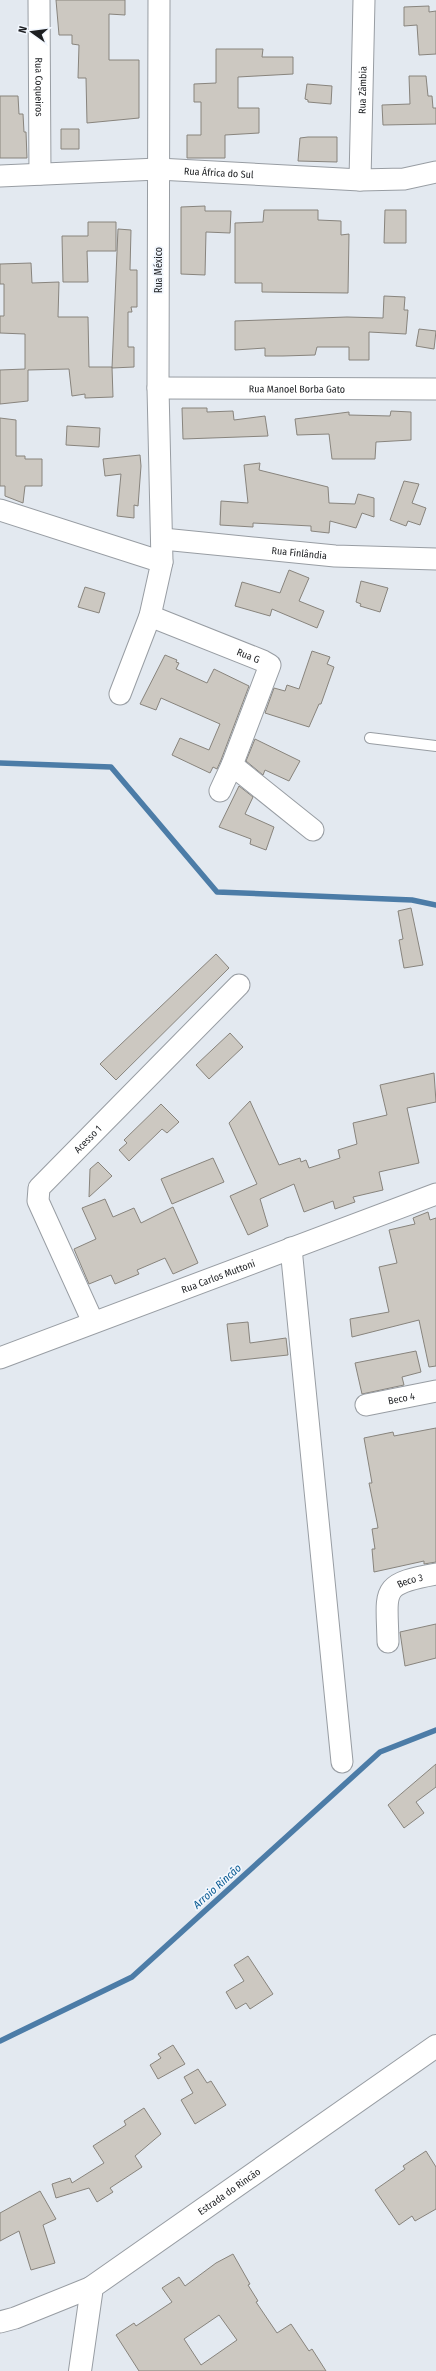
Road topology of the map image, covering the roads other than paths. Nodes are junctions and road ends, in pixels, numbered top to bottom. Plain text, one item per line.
1 (39, 0) edge
2 (159, 0) edge
3 (364, 0) edge
4 (158, 169) junction
5 (436, 172) edge
6 (40, 174) junction
7 (0, 176) edge
8 (360, 180) junction
9 (158, 388) junction
10 (436, 389) edge
11 (0, 510) edge
12 (163, 539) junction
13 (436, 559) edge
14 (162, 562) junction
15 (150, 616) junction
16 (120, 694) dead end
17 (370, 738) dead end
18 (436, 746) edge
19 (232, 765) junction
20 (220, 791) dead end
21 (313, 830) dead end
22 (239, 985) dead end
23 (436, 1194) edge
24 (291, 1248) junction
25 (93, 1322) junction
26 (0, 1358) edge
27 (436, 1391) edge
28 (366, 1405) dead end
29 (436, 1574) edge
30 (388, 1642) dead end
31 (342, 1762) dead end
32 (436, 2046) edge
33 (92, 2287) junction
34 (0, 2322) edge
35 (80, 2371) edge

1 - 6 street, Rua Coqueiros
2 - 4 street, Rua México
3 - 8 street, Rua Zâmbia
4 - 6 street, Rua África do Sul
4 - 8 street, Rua África do Sul
4 - 9 street, Rua México
5 - 8 street, Rua África do Sul
6 - 7 street, Rua África do Sul
9 - 10 street, Rua Manoel Borba Gato
9 - 12 street, Rua México
11 - 14 street
12 - 13 street, Rua Finlândia
12 - 14 street, Rua México
14 - 15 street
15 - 16 street
15 - 19 street, Rua G
17 - 18 lane
19 - 20 street
19 - 21 street
22 - 25 street, Acesso 1
23 - 24 street, Rua Carlos Muttoni
24 - 25 street, Rua Carlos Muttoni
24 - 31 street
25 - 26 street, Rua Carlos Muttoni
27 - 28 street, Beco 4
29 - 30 street, Beco 3
32 - 33 street, Estrada do Rincão
33 - 34 street
33 - 35 street

